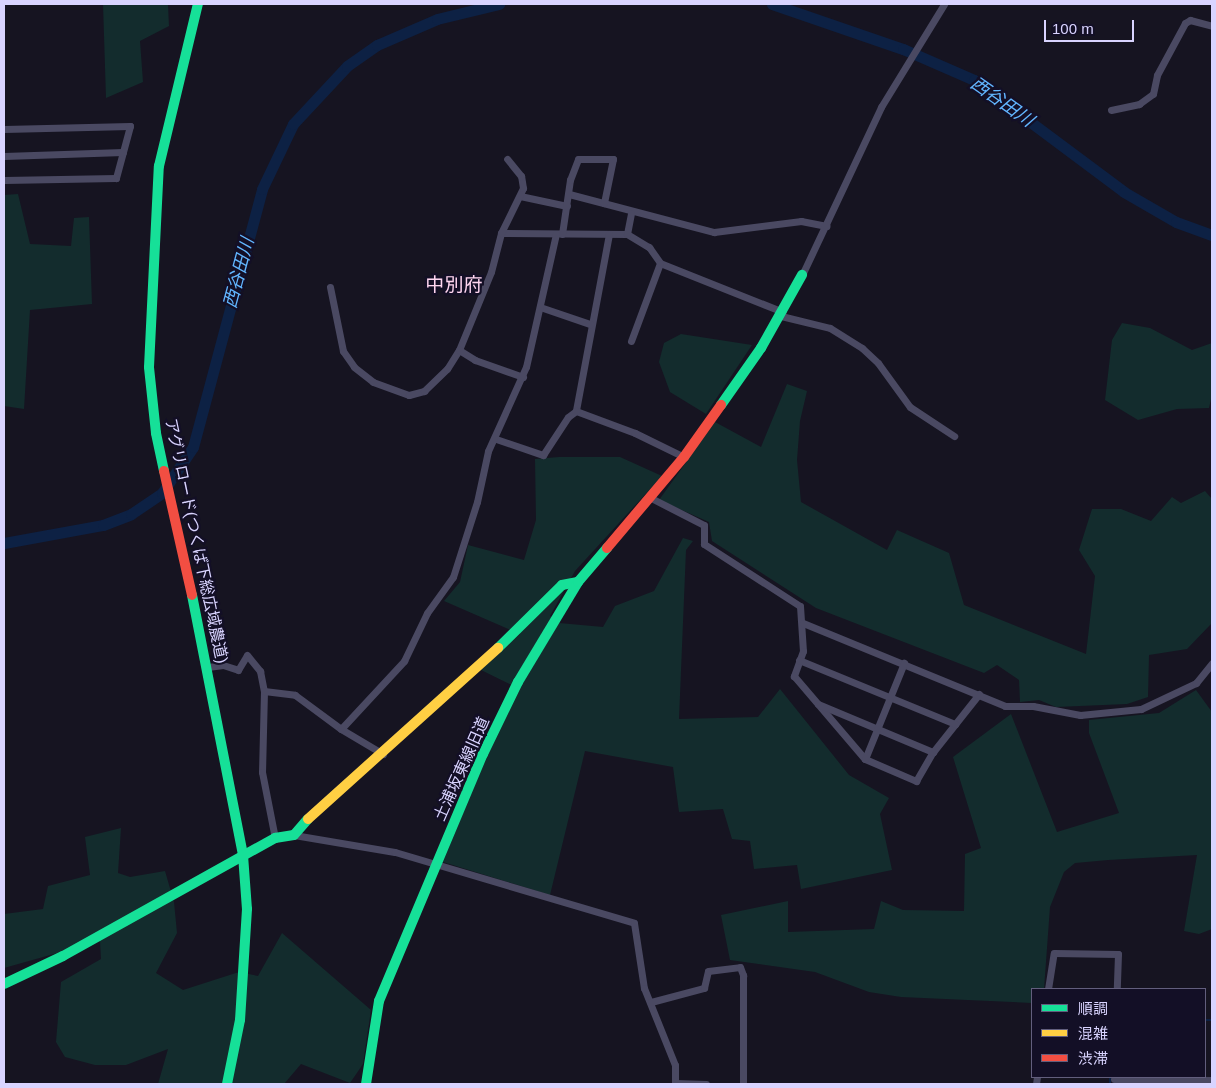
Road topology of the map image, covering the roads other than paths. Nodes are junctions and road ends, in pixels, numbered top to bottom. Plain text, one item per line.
1 (198, 4) edge
2 (944, 4) edge
3 (1212, 26) edge
4 (1111, 110) dead end
5 (4, 129) edge
6 (123, 152) junction
7 (4, 156) edge
8 (507, 159) dead end
9 (4, 180) edge
10 (569, 194) junction
11 (520, 196) junction
12 (604, 203) junction
13 (567, 206) junction
14 (631, 212) junction
15 (827, 226) junction
16 (501, 233) junction
17 (559, 234) junction
18 (609, 234) junction
19 (626, 234) junction
20 (660, 263) junction
21 (802, 275) joint
22 (330, 286) dead end
23 (540, 307) junction
24 (782, 314) junction
25 (590, 324) junction
26 (630, 341) dead end
27 (459, 350) junction
28 (523, 377) junction
29 (576, 412) junction
30 (954, 436) dead end
31 (496, 438) junction
32 (684, 457) junction
33 (651, 498) junction
34 (578, 582) junction
35 (803, 623) junction
36 (800, 660) junction
37 (1212, 663) edge
38 (904, 664) junction
39 (208, 667) junction
40 (264, 691) junction
41 (980, 694) junction
42 (891, 697) junction
43 (816, 703) junction
44 (955, 724) junction
45 (878, 728) junction
46 (341, 729) junction
47 (933, 752) junction
48 (383, 754) junction
49 (865, 759) junction
50 (294, 835) junction
51 (275, 838) junction
52 (243, 856) junction
53 (436, 864) junction
54 (4, 984) edge
55 (1048, 988) edge
56 (1117, 988) edge
57 (651, 1002) junction
58 (1114, 1080) edge
59 (1212, 1080) edge
60 (227, 1084) edge
61 (366, 1084) edge
62 (675, 1084) edge
63 (706, 1084) edge
64 (743, 1084) edge

1 - 39 street, アグリロード(つくば下総広域農道)
2 - 15 street
3 - 4 street
5 - 6 street
6 - 7 street
6 - 9 street
8 - 11 street
10 - 12 street
10 - 12 street
10 - 13 street
11 - 13 street
11 - 16 street
12 - 14 street
13 - 17 street
14 - 15 street
14 - 19 street
15 - 21 street
16 - 17 street
16 - 27 street
17 - 18 street
17 - 23 street
18 - 19 street
18 - 25 street
19 - 20 street
20 - 24 street
20 - 26 street
21 - 24 street, 土浦坂東線旧道
22 - 27 street
23 - 25 street
23 - 28 street
24 - 30 street
24 - 32 street, 土浦坂東線旧道
25 - 29 street
27 - 28 street
28 - 31 street
29 - 31 street
29 - 32 street
31 - 46 street
32 - 33 street, 土浦坂東線旧道
33 - 34 street, 土浦坂東線旧道
33 - 35 street
34 - 48 street
34 - 53 street, 土浦坂東線旧道
35 - 36 street
35 - 38 street
36 - 42 street
36 - 43 street
37 - 41 street
38 - 41 street
38 - 42 street
39 - 40 street
39 - 52 street, アグリロード(つくば下総広域農道)
40 - 46 street
40 - 51 street
41 - 44 street
42 - 44 street
42 - 45 street
43 - 45 street
43 - 49 street
44 - 47 street
45 - 47 street
45 - 49 street
46 - 48 street
47 - 49 street
48 - 50 street
50 - 51 street
50 - 53 street
51 - 52 street
52 - 54 street
52 - 60 street, アグリロード(つくば下総広域農道)
53 - 57 street
53 - 61 street, 土浦坂東線旧道
55 - 56 street
57 - 62 street
57 - 64 street
58 - 59 street
62 - 63 street

